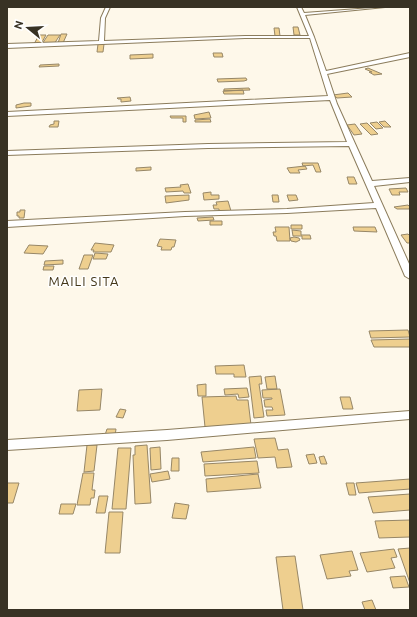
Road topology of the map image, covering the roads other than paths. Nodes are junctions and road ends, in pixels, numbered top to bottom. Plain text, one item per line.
1 (108, 7) edge
2 (299, 7) edge
3 (383, 7) edge
4 (302, 14) junction
5 (312, 37) junction
6 (101, 43) junction
7 (7, 46) edge
8 (410, 55) edge
9 (324, 73) junction
10 (332, 98) junction
11 (7, 114) edge
12 (352, 144) junction
13 (7, 153) edge
14 (410, 180) edge
15 (369, 184) junction
16 (378, 205) junction
17 (7, 224) edge
18 (410, 276) edge
19 (410, 414) edge
20 (7, 445) edge

1 - 6 street
2 - 4 street
3 - 4 street
4 - 5 street
5 - 6 street
5 - 9 street
6 - 7 street
8 - 9 street
9 - 10 street
10 - 11 street
10 - 12 street
12 - 13 street
12 - 15 street
14 - 15 street
15 - 16 street
16 - 17 street
16 - 18 street
19 - 20 street

